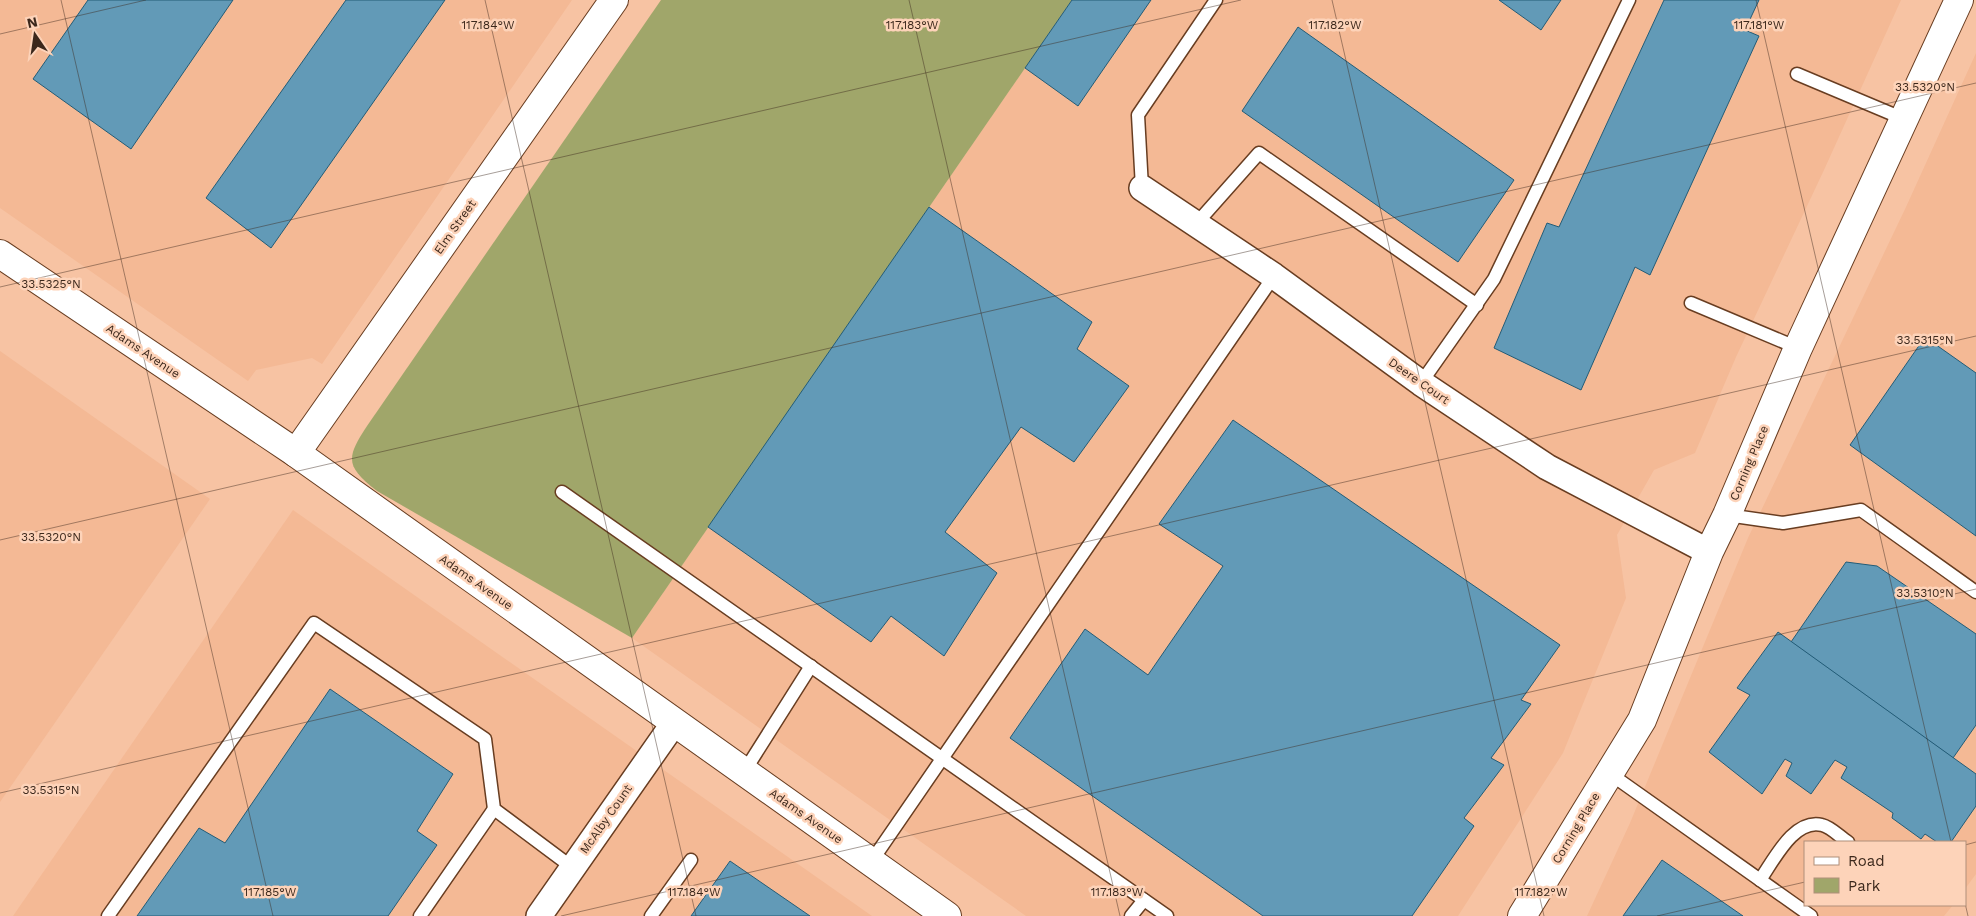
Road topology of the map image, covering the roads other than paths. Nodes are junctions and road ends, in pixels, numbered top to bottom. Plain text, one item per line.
1 (614, 0) edge
2 (1216, 0) edge
3 (1629, 0) edge
4 (1959, 0) edge
5 (1797, 74) dead end
6 (1904, 119) junction
7 (1142, 188) joint
8 (1196, 224) junction
9 (0, 254) edge
10 (1274, 276) junction
11 (1691, 303) dead end
12 (1477, 305) junction
13 (1798, 348) junction
14 (1421, 383) junction
15 (296, 453) junction
16 (562, 492) dead end
17 (1727, 515) junction
18 (1709, 552) junction
19 (1976, 592) edge
20 (811, 666) junction
21 (674, 723) junction
22 (944, 758) junction
23 (744, 772) junction
24 (1609, 773) junction
25 (494, 808) junction
26 (1847, 841) edge
27 (691, 860) dead end
28 (871, 862) junction
29 (573, 868) junction
30 (1760, 880) junction
31 (1144, 900) junction
32 (108, 916) edge
33 (420, 916) edge
34 (539, 916) edge
35 (651, 916) edge
36 (947, 916) edge
37 (1131, 916) edge
38 (1167, 916) edge
39 (1522, 916) edge
40 (1811, 916) edge

1 - 15 street, Elm Street
2 - 7 lane
3 - 12 lane
4 - 6 street, Corning Place
5 - 6 lane
6 - 13 street, Corning Place
7 - 8 street, Deere Court
8 - 10 street, Deere Court
8 - 12 lane
9 - 15 street, Adams Avenue
10 - 14 street, Deere Court
10 - 22 lane
11 - 13 lane
12 - 14 lane
13 - 17 street, Corning Place
14 - 18 street, Deere Court
15 - 21 street, Adams Avenue
16 - 20 lane
17 - 18 street, Corning Place
17 - 19 lane
18 - 24 street, Corning Place
20 - 22 lane
20 - 23 lane
21 - 23 street, Adams Avenue
21 - 29 street, McAlby Count
22 - 28 lane
22 - 31 lane
23 - 28 street, Adams Avenue
24 - 30 lane
24 - 39 street, Corning Place
25 - 29 lane
25 - 32 lane
25 - 33 lane
26 - 30 lane
27 - 35 lane
28 - 36 street, Adams Avenue
29 - 34 street, McAlby Count
30 - 40 lane
31 - 37 lane
31 - 38 lane

